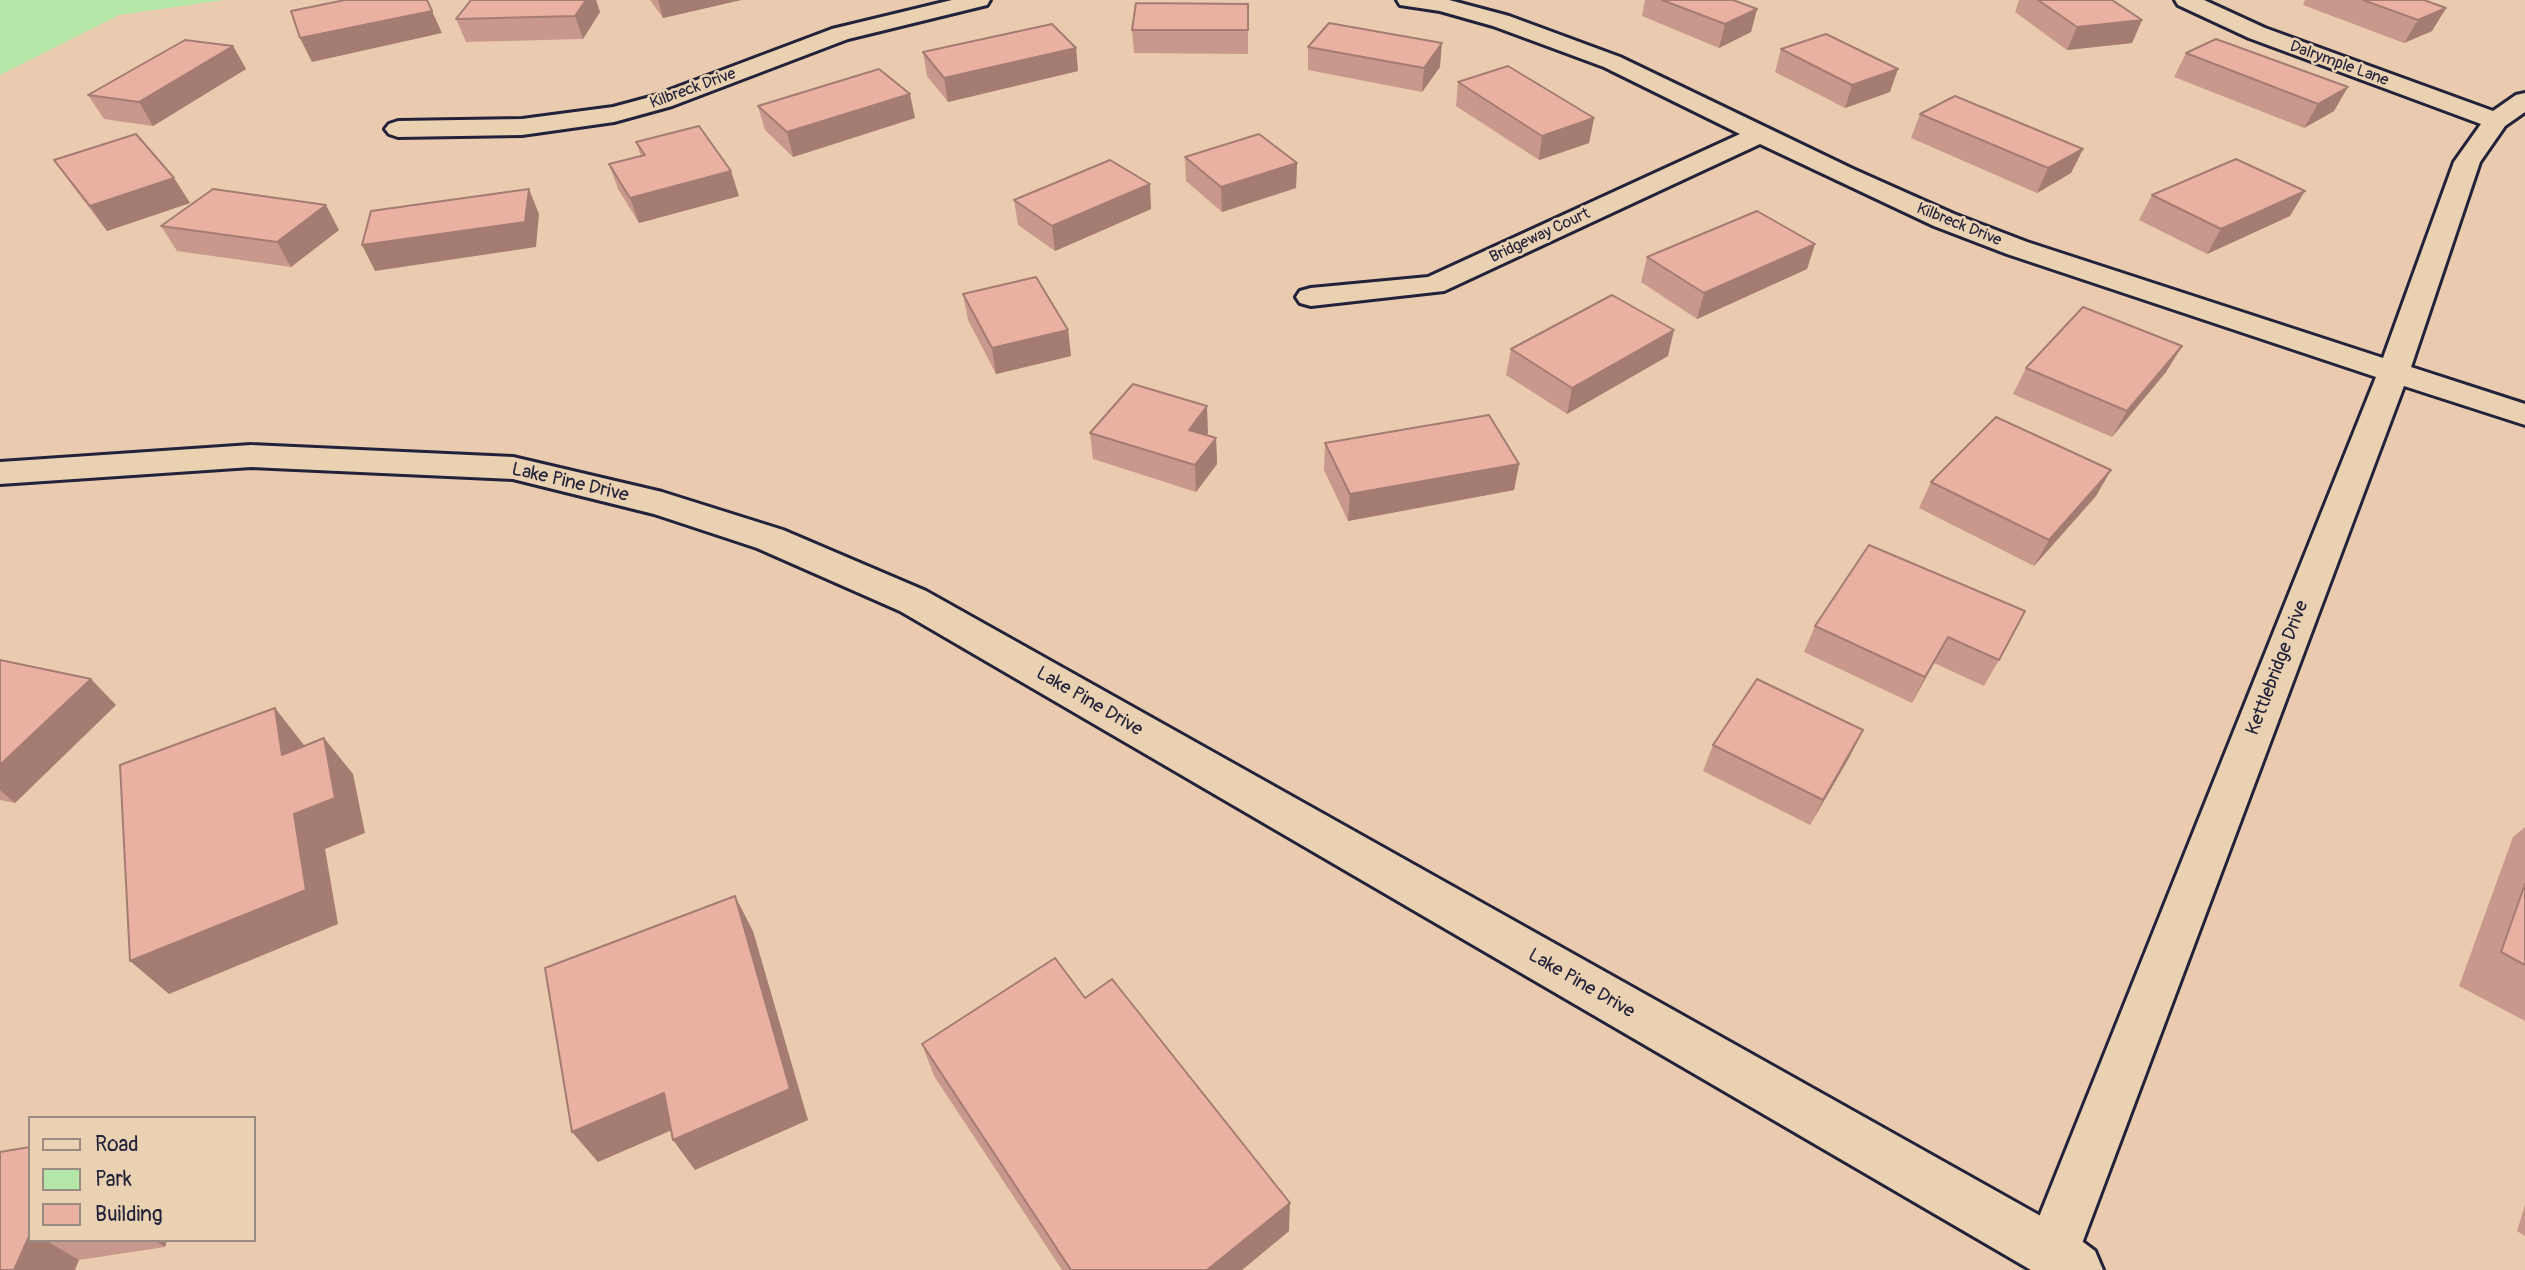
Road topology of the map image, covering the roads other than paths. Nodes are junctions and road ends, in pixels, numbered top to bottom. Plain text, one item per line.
1 (979, 0) edge
2 (1408, 0) edge
3 (2186, 0) edge
4 (1445, 3) edge
5 (2510, 111) edge
6 (398, 129) dead end
7 (1759, 135) junction
8 (1311, 297) dead end
9 (2393, 373) junction
10 (2525, 415) edge
11 (0, 473) edge
12 (2064, 1261) edge

1 - 6 street, Kilbreck Drive
2 - 4 street, Kilbreck Drive
3 - 5 street, Dalrymple Lane
4 - 7 street, Kilbreck Drive
5 - 9 street, Kettlebridge Drive
7 - 8 street, Bridgeway Court
7 - 9 street, Kilbreck Drive
9 - 10 street, Kilbreck Drive
9 - 12 street, Kettlebridge Drive
11 - 12 street, Lake Pine Drive

